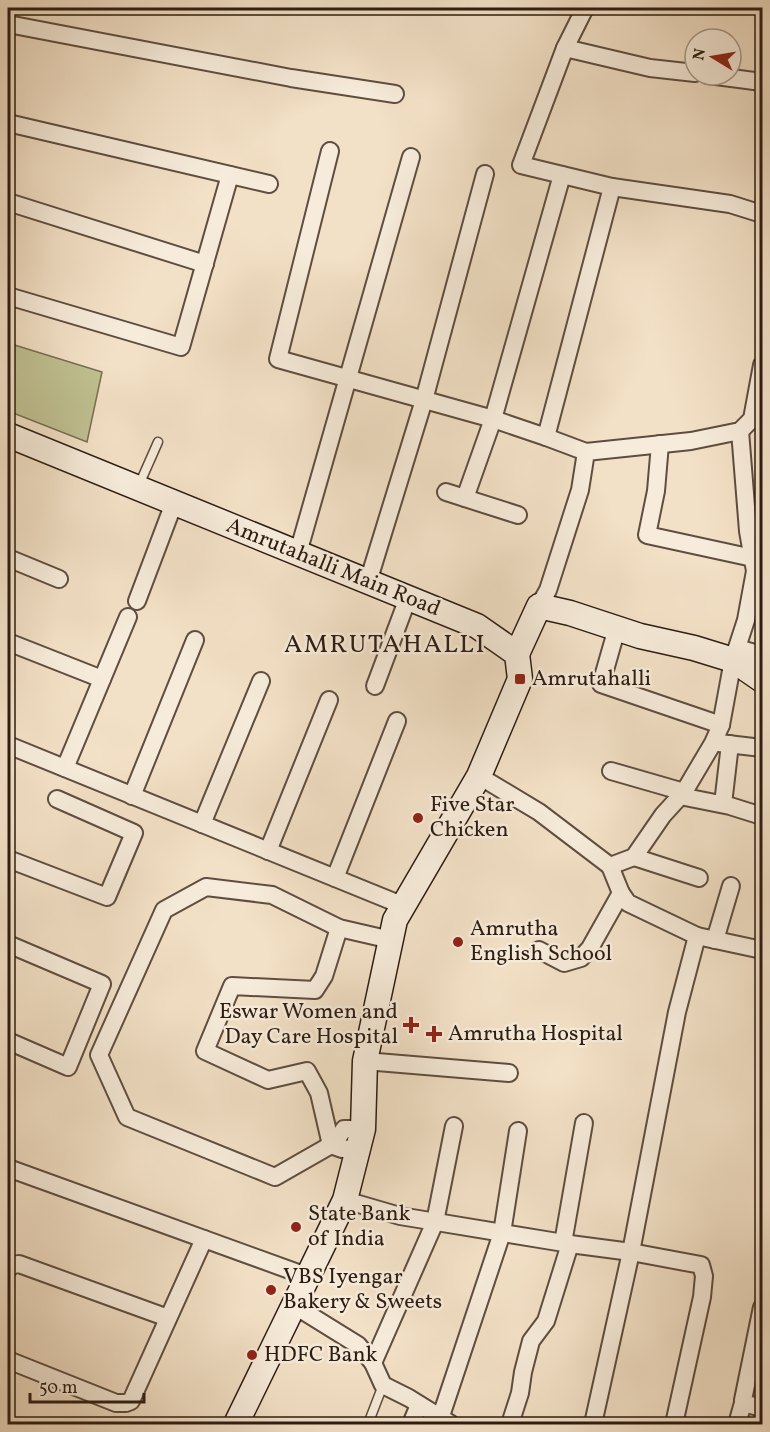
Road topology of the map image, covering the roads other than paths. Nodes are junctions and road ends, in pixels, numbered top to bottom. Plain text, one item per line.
1 (585, 8) edge
2 (8, 24) edge
3 (565, 48) junction
4 (683, 72) edge
5 (743, 80) edge
6 (762, 82) edge
7 (395, 94) dead end
8 (8, 123) edge
9 (330, 151) dead end
10 (411, 157) dead end
11 (485, 174) dead end
12 (230, 175) junction
13 (562, 175) junction
14 (269, 184) dead end
15 (612, 187) junction
16 (8, 202) edge
17 (762, 214) edge
18 (205, 264) junction
19 (8, 296) edge
20 (762, 365) edge
21 (348, 378) junction
22 (424, 400) junction
23 (493, 419) junction
24 (751, 425) edge
25 (8, 435) edge
26 (546, 437) junction
27 (158, 441) dead end
28 (660, 444) junction
29 (586, 452) junction
30 (138, 488) junction
31 (446, 492) dead end
32 (465, 498) junction
33 (174, 503) junction
34 (754, 511) edge
35 (518, 515) dead end
36 (298, 553) junction
37 (8, 558) edge
38 (758, 559) edge
39 (59, 579) dead end
40 (368, 582) junction
41 (408, 598) junction
42 (137, 601) dead end
43 (539, 606) junction
44 (128, 617) dead end
45 (617, 628) junction
46 (195, 640) dead end
47 (8, 642) edge
48 (517, 654) junction
49 (735, 654) junction
50 (762, 655) edge
51 (102, 679) junction
52 (762, 680) edge
53 (261, 681) dead end
54 (375, 686) dead end
55 (329, 700) dead end
56 (397, 722) dead end
57 (721, 724) junction
58 (712, 743) junction
59 (730, 744) junction
60 (8, 745) edge
61 (762, 748) edge
62 (65, 768) junction
63 (610, 771) dead end
64 (479, 776) junction
65 (682, 794) junction
66 (132, 796) junction
67 (57, 799) dead end
68 (723, 804) junction
69 (762, 816) edge
70 (202, 824) junction
71 (268, 851) junction
72 (634, 857) junction
73 (8, 859) edge
74 (610, 866) junction
75 (335, 878) junction
76 (699, 878) dead end
77 (731, 886) dead end
78 (621, 894) junction
79 (404, 906) junction
80 (339, 928) junction
81 (697, 936) junction
82 (391, 940) junction
83 (715, 940) junction
84 (8, 944) edge
85 (539, 950) dead end
86 (762, 950) edge
87 (8, 1041) edge
88 (365, 1061) junction
89 (509, 1073) dead end
90 (584, 1123) dead end
91 (454, 1126) dead end
92 (518, 1131) dead end
93 (361, 1139) junction
94 (332, 1145) junction
95 (8, 1168) edge
96 (345, 1200) junction
97 (435, 1222) junction
98 (502, 1233) junction
99 (204, 1239) junction
100 (567, 1244) junction
101 (631, 1252) junction
102 (8, 1269) edge
103 (309, 1276) junction
104 (294, 1306) junction
105 (762, 1306) edge
106 (168, 1318) junction
107 (8, 1360) edge
108 (373, 1363) junction
109 (383, 1385) junction
110 (743, 1402) junction
111 (419, 1405) junction
112 (762, 1407) edge
113 (446, 1422) edge
114 (368, 1424) edge
115 (236, 1425) edge
116 (411, 1425) edge
117 (510, 1425) edge
118 (593, 1425) edge
119 (674, 1425) edge
120 (736, 1425) edge

1 - 3 street
2 - 7 street
3 - 4 street
3 - 13 street
5 - 6 street
8 - 12 street
9 - 21 street
10 - 21 street
11 - 22 street
12 - 14 street
12 - 18 street
13 - 15 street
13 - 23 street
15 - 17 street
15 - 26 street
16 - 18 street
18 - 19 street
20 - 24 street
21 - 22 street
21 - 36 street
22 - 23 street
22 - 40 street
23 - 26 street
23 - 32 street
24 - 28 street
24 - 34 street
25 - 30 street, Amrutahalli Main Road
26 - 29 street
27 - 30 lane
28 - 29 street
28 - 38 street
29 - 43 street
30 - 33 street, Amrutahalli Main Road
31 - 32 street
32 - 35 street
33 - 36 street, Amrutahalli Main Road
33 - 42 street
34 - 38 street
36 - 40 street, Amrutahalli Main Road
37 - 39 street
38 - 49 street
40 - 41 street, Amrutahalli Main Road
41 - 48 street, Amrutahalli Main Road
41 - 54 street
43 - 45 street
43 - 48 street
44 - 51 street
45 - 49 street
45 - 57 street
46 - 66 street
47 - 51 street
48 - 64 street
49 - 50 street
49 - 52 street
49 - 57 street
51 - 62 street
53 - 70 street
55 - 71 street
56 - 75 street
57 - 58 street
58 - 59 street
58 - 65 street
59 - 61 street
59 - 68 street
60 - 62 street
62 - 66 street
63 - 65 street
64 - 74 street
64 - 79 street
65 - 68 street
65 - 72 street
66 - 70 street
67 - 73 street
68 - 69 street
70 - 71 street
71 - 75 street
72 - 74 street
72 - 76 street
74 - 78 street
75 - 79 street
77 - 83 street
78 - 81 street
78 - 85 street
79 - 82 street
80 - 82 street
80 - 94 street
80 - 94 street
81 - 83 street
81 - 101 street
82 - 88 street
83 - 86 street
84 - 87 street
88 - 89 street
88 - 93 street
90 - 100 street
91 - 97 street
92 - 98 street
93 - 94 street
93 - 96 street
95 - 99 street
96 - 97 street
96 - 103 street
97 - 98 street
97 - 108 street
98 - 100 street
98 - 113 street
99 - 103 street
99 - 106 street
100 - 101 street
100 - 117 street
101 - 118 street
101 - 119 street
102 - 106 street
103 - 104 street
104 - 108 street
104 - 115 street
105 - 110 street
106 - 107 street
108 - 109 street
109 - 111 street
109 - 114 lane
110 - 112 street
110 - 120 street
111 - 113 street
111 - 116 street

